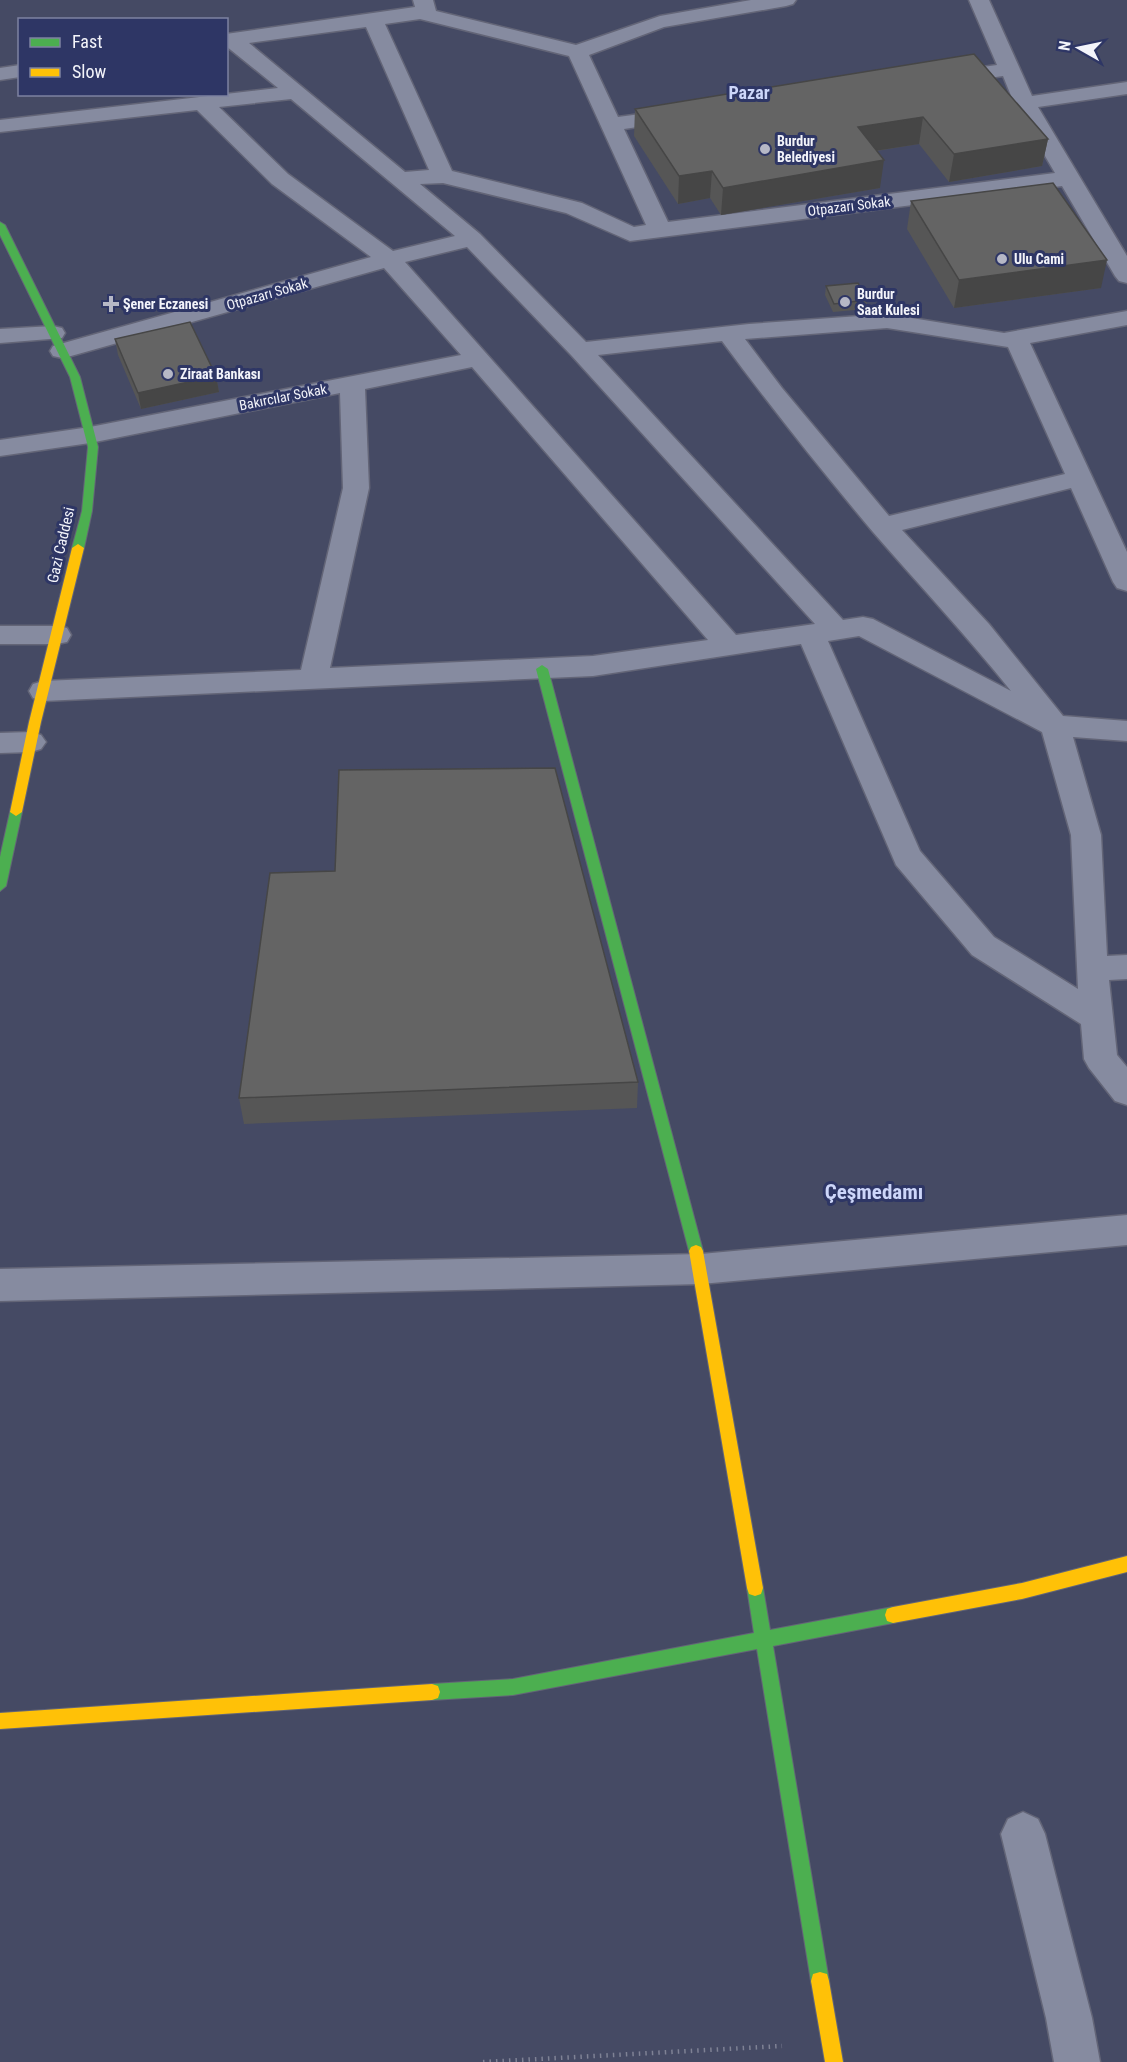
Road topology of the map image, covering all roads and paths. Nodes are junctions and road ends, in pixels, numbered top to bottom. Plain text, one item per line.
1 (786, 0) edge
2 (979, 0) edge
3 (424, 6) edge
4 (373, 20) junction
5 (229, 40) edge
6 (577, 52) junction
7 (1010, 69) junction
8 (18, 71) edge
9 (0, 74) edge
10 (928, 80) edge
11 (1127, 87) edge
12 (297, 92) junction
13 (202, 103) junction
14 (1025, 103) junction
15 (693, 112) edge
16 (611, 124) junction
17 (0, 126) edge
18 (442, 176) junction
19 (1069, 178) junction
20 (403, 179) junction
21 (0, 225) edge
22 (660, 230) junction
23 (472, 239) junction
24 (389, 259) junction
25 (1127, 276) edge
26 (1121, 325) edge
27 (728, 333) junction
28 (0, 336) edge
29 (1016, 338) junction
30 (57, 342) junction
31 (580, 350) junction
32 (477, 359) junction
33 (352, 384) junction
34 (90, 435) junction
35 (0, 448) edge
36 (1080, 478) junction
37 (883, 526) junction
38 (1127, 582) edge
39 (824, 632) junction
40 (0, 635) edge
41 (57, 635) junction
42 (729, 646) junction
43 (542, 669) junction
44 (313, 680) junction
45 (43, 691) junction
46 (1055, 726) junction
47 (1127, 731) edge
48 (31, 742) junction
49 (0, 743) edge
50 (0, 886) edge
51 (1127, 967) edge
52 (1092, 969) junction
53 (1096, 1017) junction
54 (1127, 1091) edge
55 (1127, 1230) edge
56 (701, 1269) junction
57 (0, 1285) edge
58 (1127, 1564) edge
59 (763, 1641) junction
60 (0, 1721) edge
61 (1023, 1834) dead end
62 (831, 2044) junction
63 (483, 2062) edge
64 (834, 2062) edge
65 (1077, 2062) edge

1 - 6 street
2 - 7 street
3 - 4 street
3 - 6 street
4 - 5 street
4 - 18 street
5 - 12 street
6 - 16 street
7 - 10 street
7 - 14 street
8 - 9 street
11 - 14 street
12 - 13 street
12 - 20 street
13 - 17 street
13 - 24 street
14 - 19 street
15 - 16 street
16 - 22 street
18 - 20 street
18 - 22 street, Otpazarı Sokak
19 - 22 street, Otpazarı Sokak
19 - 25 street
20 - 23 street
21 - 30 street, Gazi Caddesi
23 - 24 street, Otpazarı Sokak
23 - 31 street
24 - 30 street, Otpazarı Sokak
24 - 32 street
26 - 29 street
27 - 29 street
27 - 31 street
27 - 37 street
28 - 30 street, Otpazarı Sokak
29 - 36 street
30 - 34 street, Gazi Caddesi
31 - 39 street
32 - 33 street, Bakırcılar Sokak
32 - 42 street
33 - 34 street, Bakırcılar Sokak
33 - 44 street
34 - 35 street, Bakırcılar Sokak
34 - 41 street, Gazi Caddesi
36 - 37 street
36 - 38 street
37 - 46 street
39 - 42 street
39 - 46 street
39 - 53 street
40 - 41 street
41 - 45 street, Gazi Caddesi
42 - 43 street
43 - 44 street
43 - 56 street
44 - 45 street
45 - 48 street, Gazi Caddesi
46 - 47 street
46 - 52 street
48 - 49 street
48 - 50 street, Gazi Caddesi
51 - 52 street
52 - 53 street
53 - 54 street
55 - 56 street
56 - 57 street
56 - 59 street
58 - 59 street
59 - 60 street
59 - 62 street
61 - 65 street
62 - 63 path
62 - 64 street

